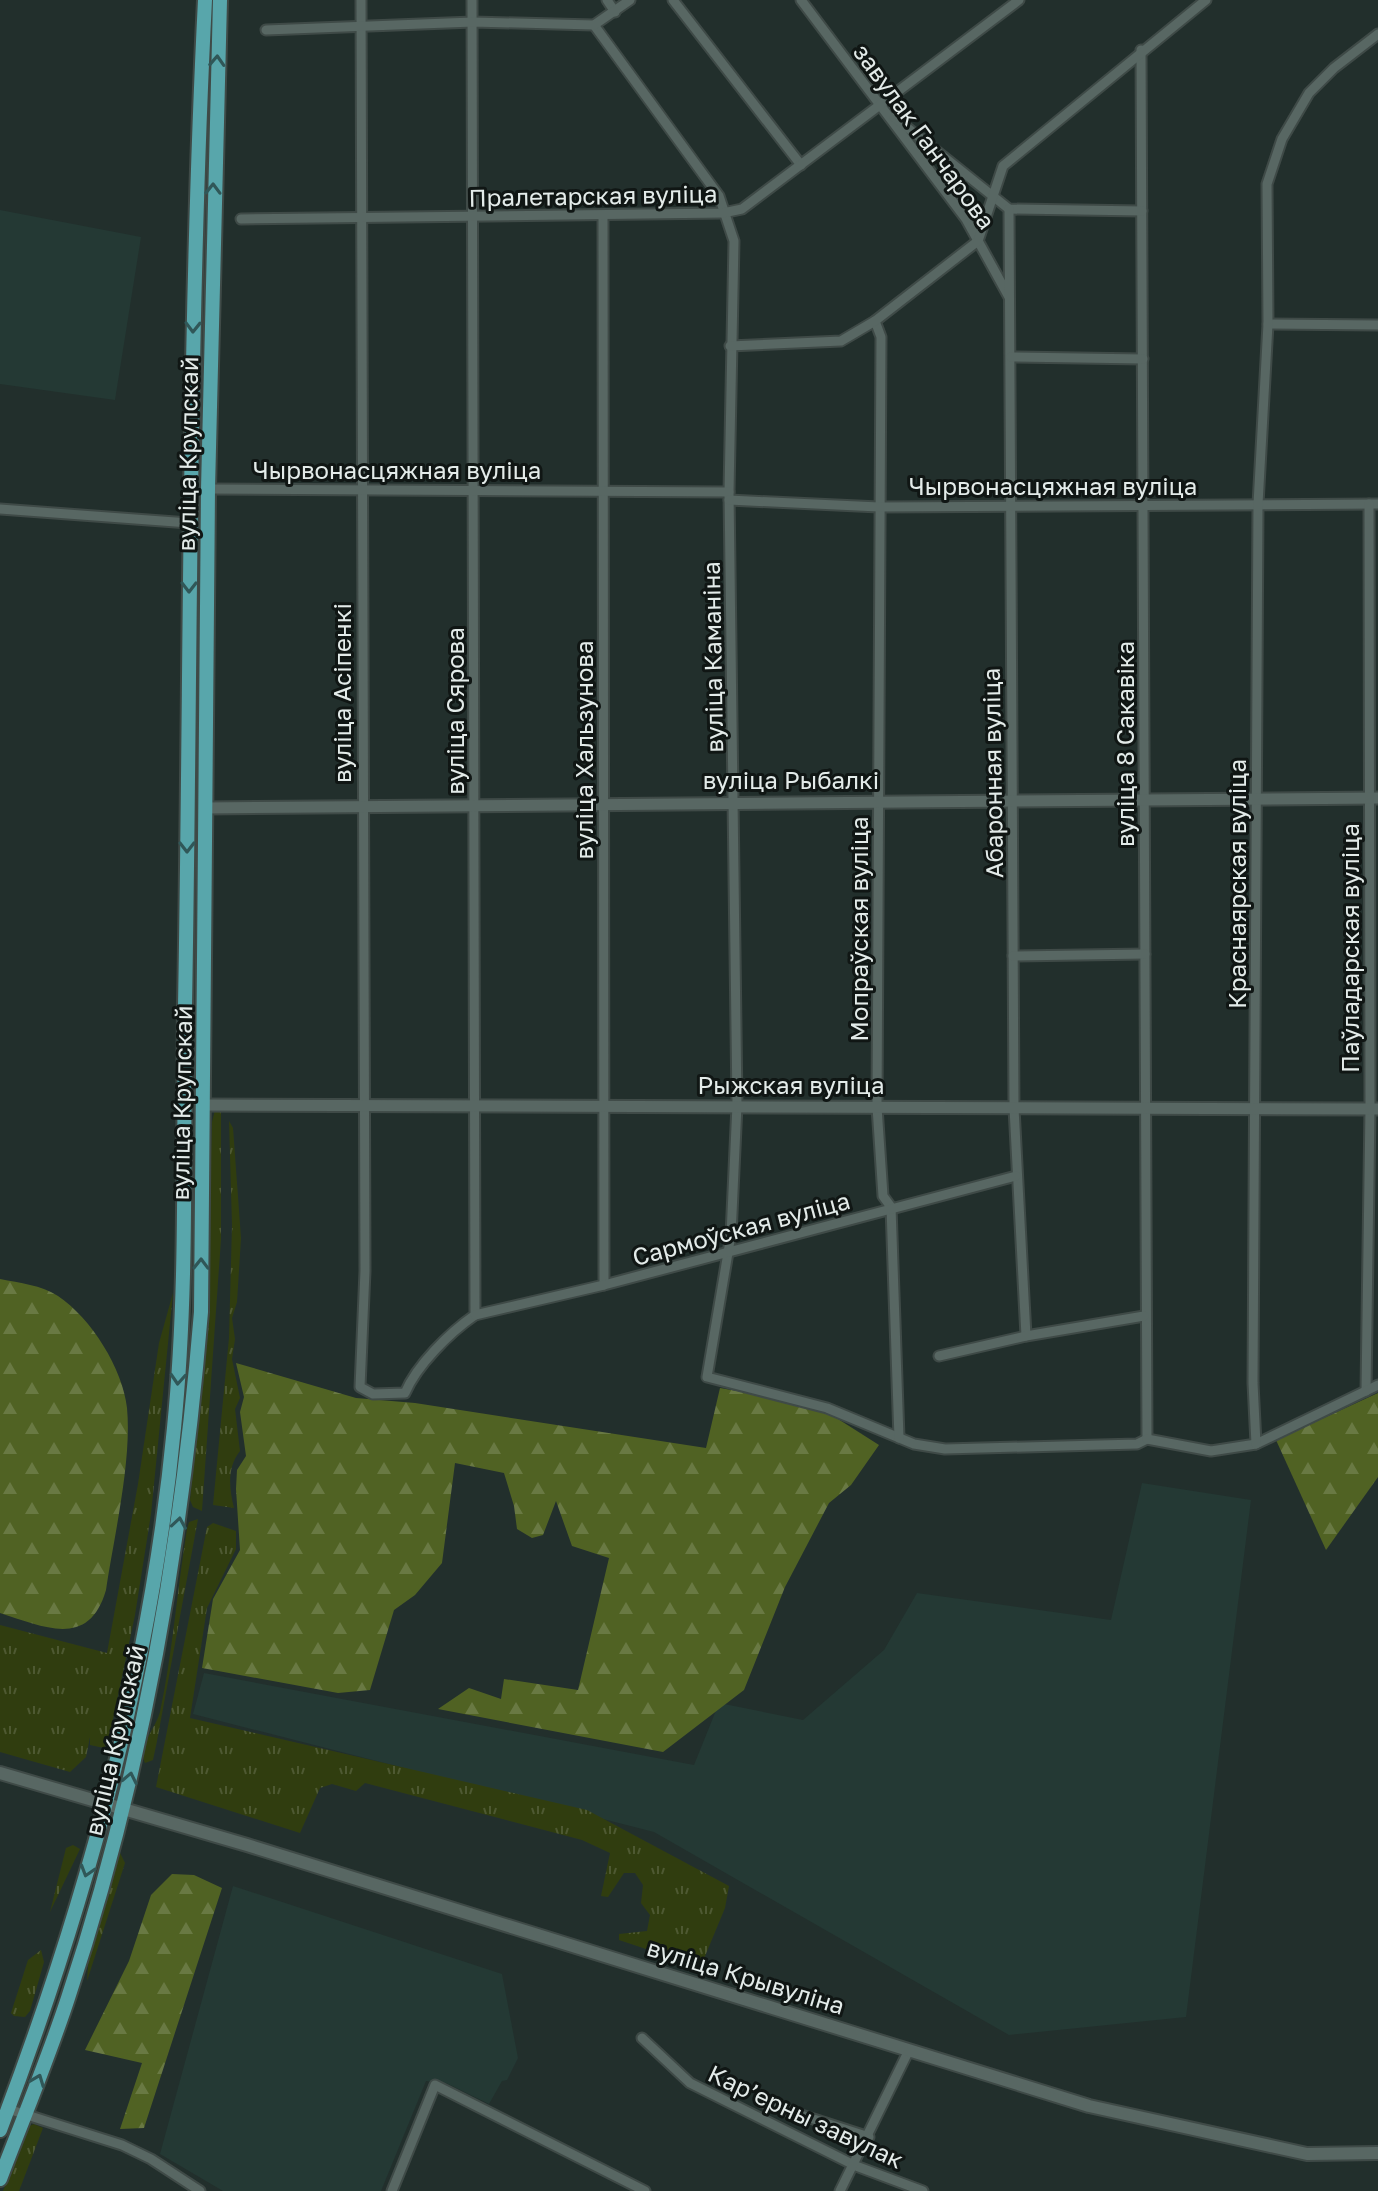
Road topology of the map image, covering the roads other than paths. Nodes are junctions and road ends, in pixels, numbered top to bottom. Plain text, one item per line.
1 (205, 0) edge
2 (220, 0) edge
3 (361, 0) edge
4 (472, 0) edge
5 (607, 0) edge
6 (630, 0) edge
7 (673, 0) edge
8 (801, 0) edge
9 (1019, 0) edge
10 (1206, 0) edge
11 (615, 12) junction
12 (473, 22) junction
13 (594, 25) junction
14 (359, 28) junction
15 (266, 30) dead end
16 (1378, 34) edge
17 (1141, 50) junction
18 (881, 106) junction
19 (801, 165) junction
20 (991, 196) junction
21 (1009, 209) junction
22 (1142, 211) junction
23 (723, 213) junction
24 (603, 216) junction
25 (472, 218) junction
26 (241, 219) dead end
27 (359, 219) junction
28 (978, 241) junction
29 (1010, 300) junction
30 (875, 321) junction
31 (1268, 324) junction
32 (1378, 325) edge
33 (730, 346) junction
34 (1011, 357) junction
35 (1143, 359) junction
36 (208, 489) junction
37 (361, 489) junction
38 (473, 489) junction
39 (603, 490) junction
40 (729, 496) junction
41 (1008, 504) junction
42 (1142, 504) junction
43 (1258, 504) junction
44 (1373, 504) edge
45 (879, 507) junction
46 (0, 509) edge
47 (189, 523) junction
48 (1373, 798) edge
49 (1013, 799) junction
50 (1145, 799) junction
51 (1257, 799) junction
52 (879, 800) junction
53 (734, 802) junction
54 (603, 803) junction
55 (474, 804) junction
56 (361, 805) junction
57 (205, 808) junction
58 (1145, 954) junction
59 (1013, 956) junction
60 (204, 1105) junction
61 (363, 1105) junction
62 (604, 1105) junction
63 (737, 1105) junction
64 (475, 1106) junction
65 (877, 1107) junction
66 (1147, 1107) junction
67 (1255, 1107) junction
68 (1014, 1108) junction
69 (1374, 1108) edge
70 (1016, 1176) junction
71 (891, 1207) junction
72 (727, 1253) junction
73 (604, 1285) junction
74 (475, 1315) junction
75 (1144, 1316) junction
76 (1026, 1336) junction
77 (939, 1356) dead end
78 (1378, 1385) edge
79 (1366, 1391) junction
80 (899, 1438) junction
81 (1147, 1439) junction
82 (1256, 1444) junction
83 (0, 1773) edge
84 (108, 1803) junction
85 (123, 1808) junction
86 (642, 2038) dead end
87 (909, 2050) junction
88 (761, 2102) dead end
89 (8, 2109) junction
90 (25, 2115) junction
91 (0, 2130) edge
92 (869, 2137) junction
93 (1378, 2153) edge
94 (856, 2166) junction
95 (0, 2179) edge
96 (200, 2191) edge
97 (392, 2191) edge
98 (645, 2191) edge
99 (840, 2191) edge
100 (923, 2191) edge

1 -> 47 main road, вуліца Крупскай
36 -> 2 main road, вуліца Крупскай
3 - 14 street, вуліца Асіпенкі
4 - 12 street, вуліца Сярова
5 - 11 street
6 - 11 street
7 - 19 street
8 - 18 street, завулак Ганчарова
9 - 18 street, Пралетарская вуліца
10 - 17 street
11 - 13 street
12 - 13 street
12 - 14 street
12 - 25 street, вуліца Сярова
13 - 23 street, вуліца Каманіна
14 - 15 street
14 - 27 street, вуліца Асіпенкі
16 - 31 street, Краснаярская вуліца
17 - 20 street
17 - 22 street, вуліца 8 Сакавіка
18 - 19 street, Пралетарская вуліца
18 - 20 street
18 - 28 street, завулак Ганчарова
19 - 23 street, Пралетарская вуліца
20 - 21 street
20 - 28 street
21 - 22 street
21 - 29 street, Абаронная вуліца
22 - 35 street, вуліца 8 Сакавіка
23 - 24 street, Пралетарская вуліца
23 - 33 street, вуліца Каманіна
24 - 25 street, Пралетарская вуліца
24 - 39 street, вуліца Хальзунова
25 - 27 street, Пралетарская вуліца
25 - 38 street, вуліца Сярова
26 - 27 street, Пралетарская вуліца
27 - 37 street, вуліца Асіпенкі
28 - 29 street, завулак Ганчарова
28 - 30 street
29 - 34 street, Абаронная вуліца
30 - 33 street
30 - 45 street, Мопраўская вуліца
31 - 32 street
31 - 43 street, Краснаярская вуліца
33 - 40 street, вуліца Каманіна
34 - 35 street
34 - 41 street, Абаронная вуліца
35 - 42 street, вуліца 8 Сакавіка
36 - 37 street, Чырвонасцяжная вуліца
36 - 57 main road, вуліца Крупскай
37 - 38 street, Чырвонасцяжная вуліца
37 - 56 street, вуліца Асіпенкі
38 - 39 street, Чырвонасцяжная вуліца
38 - 55 street, вуліца Сярова
39 - 40 street, Чырвонасцяжная вуліца
39 - 54 street, вуліца Хальзунова
40 - 45 street, Чырвонасцяжная вуліца
40 - 53 street, вуліца Каманіна
41 - 42 street, Чырвонасцяжная вуліца
41 - 45 street, Чырвонасцяжная вуліца
41 - 49 street, Абаронная вуліца
42 - 43 street, Чырвонасцяжная вуліца
42 - 50 street, вуліца 8 Сакавіка
43 - 44 street, Чырвонасцяжная вуліца
43 - 51 street, Краснаярская вуліца
44 - 48 street, Паўладарская вуліца
45 - 52 street, Мопраўская вуліца
46 - 47 street
47 -> 84 main road, вуліца Крупскай
48 - 51 street, вуліца Рыбалкі
48 - 69 street, Паўладарская вуліца
49 - 50 street, вуліца Рыбалкі
49 - 52 street, вуліца Рыбалкі
49 - 59 street, Абаронная вуліца
50 - 51 street, вуліца Рыбалкі
50 - 58 street, вуліца 8 Сакавіка
51 - 67 street, Краснаярская вуліца
52 - 53 street, вуліца Рыбалкі
52 - 65 street, Мопраўская вуліца
53 - 54 street, вуліца Рыбалкі
53 - 63 street, вуліца Каманіна
54 - 55 street, вуліца Рыбалкі
54 - 62 street, вуліца Хальзунова
55 - 56 street, вуліца Рыбалкі
55 - 64 street, вуліца Сярова
56 - 57 street, вуліца Рыбалкі
56 - 61 street, вуліца Асіпенкі
57 - 60 main road, вуліца Крупскай
58 - 59 street
58 - 66 street, вуліца 8 Сакавіка
59 - 68 street, Абаронная вуліца
60 - 61 street, Рыжская вуліца
85 -> 60 main road, вуліца Крупскай
61 - 64 street, Рыжская вуліца
61 - 74 street, вуліца Асіпенкі
62 - 63 street, Рыжская вуліца
62 - 64 street, Рыжская вуліца
62 - 73 street, вуліца Хальзунова
63 - 65 street, Рыжская вуліца
63 - 72 street, вуліца Каманіна
64 - 74 street, вуліца Сярова
65 - 68 street, Рыжская вуліца
65 - 71 street, Мопраўская вуліца
66 - 67 street, Рыжская вуліца
66 - 68 street, Рыжская вуліца
66 - 75 street, вуліца 8 Сакавіка
67 - 69 street, Рыжская вуліца
67 - 82 street, Краснаярская вуліца
68 - 70 street, Абаронная вуліца
69 - 79 street, Паўладарская вуліца
70 - 71 street, Сармоўская вуліца
70 - 76 street, Абаронная вуліца
71 - 72 street, Сармоўская вуліца
71 - 80 street, Мопраўская вуліца
72 - 73 street, Сармоўская вуліца
72 - 80 street, вуліца Каманіна
73 - 74 street, Сармоўская вуліца
75 - 76 street
75 - 81 street, вуліца 8 Сакавіка
76 - 77 street
78 - 79 street
79 - 82 street
80 - 81 street
81 - 82 street
83 - 84 main road, вуліца Крывуліна
84 - 85 main road, вуліца Крывуліна
84 -> 89 main road, вуліца Крупскай
85 - 87 main road, вуліца Крывуліна
90 -> 85 main road, вуліца Крупскай
86 - 94 street, Карʼерны завулак
87 - 92 street
87 - 93 main road, вуліца Крывуліна
88 - 92 street
89 - 90 street
89 - 91 main road, вуліца Крупскай
90 - 95 main road, вуліца Крупскай
90 - 96 street
92 - 94 street
94 - 99 street
94 - 100 street, Карʼерны завулак
97 - 98 street

